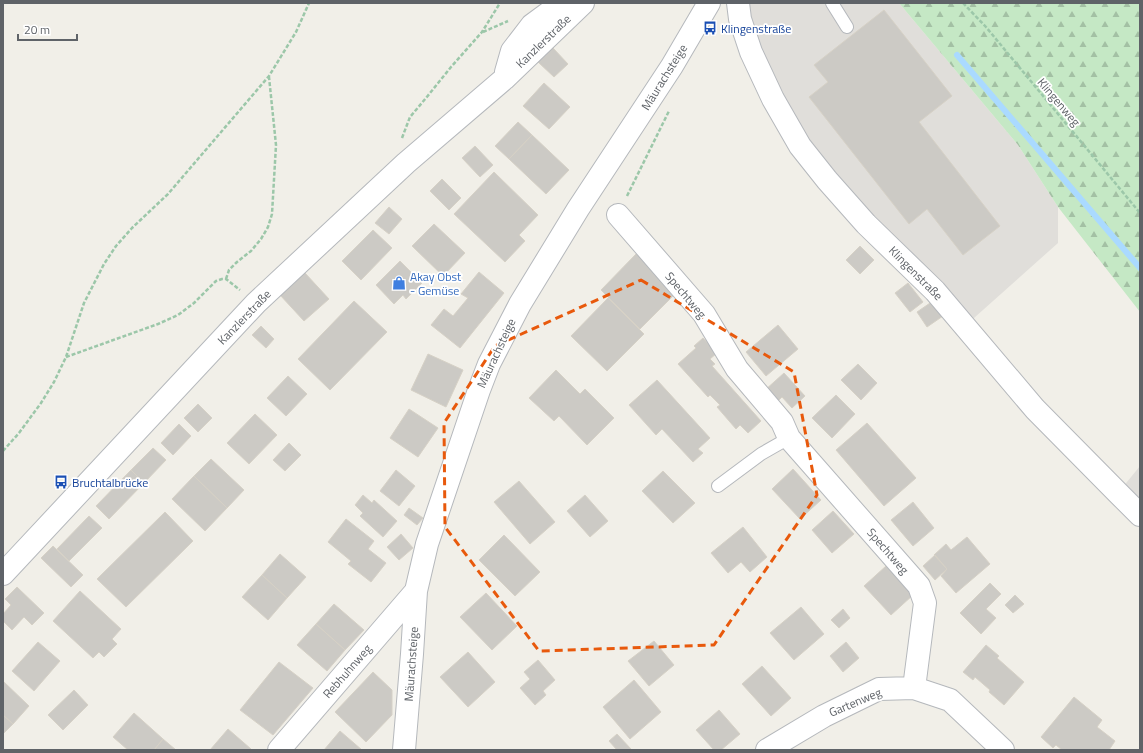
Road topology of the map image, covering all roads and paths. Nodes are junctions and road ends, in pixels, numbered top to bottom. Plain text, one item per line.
1 (310, 3) edge
2 (500, 3) edge
3 (562, 3) edge
4 (583, 3) edge
5 (709, 3) edge
6 (738, 3) edge
7 (832, 3) edge
8 (963, 3) edge
9 (847, 27) dead end
10 (269, 76) junction
11 (504, 79) junction
12 (673, 104) dead end
13 (406, 163) junction
14 (1140, 213) edge
15 (618, 215) joint
16 (66, 357) junction
17 (789, 438) junction
18 (3, 451) edge
19 (718, 486) dead end
20 (1140, 515) edge
21 (3, 574) edge
22 (416, 591) junction
23 (914, 688) junction
24 (279, 750) edge
25 (404, 750) edge
26 (767, 750) edge
27 (1003, 750) edge

1 - 10 path
2 - 13 path
3 - 11 street, Kanzlerstraße
4 - 11 street, Kanzlerstraße
5 - 22 street, Mäurachsteige
6 - 20 street, Klingenstraße
7 - 9 lane
8 - 14 path, Klingenweg
10 - 16 path
10 - 16 path
11 - 13 street, Kanzlerstraße
12 - 15 path
13 - 21 street, Kanzlerstraße
15 - 17 street, Spechtweg
16 - 18 path
17 - 19 lane
17 - 23 street, Spechtweg
22 - 24 street, Rebhuhnweg
22 - 25 street, Mäurachsteige
23 - 26 street, Gartenweg
23 - 27 street, Gartenweg

